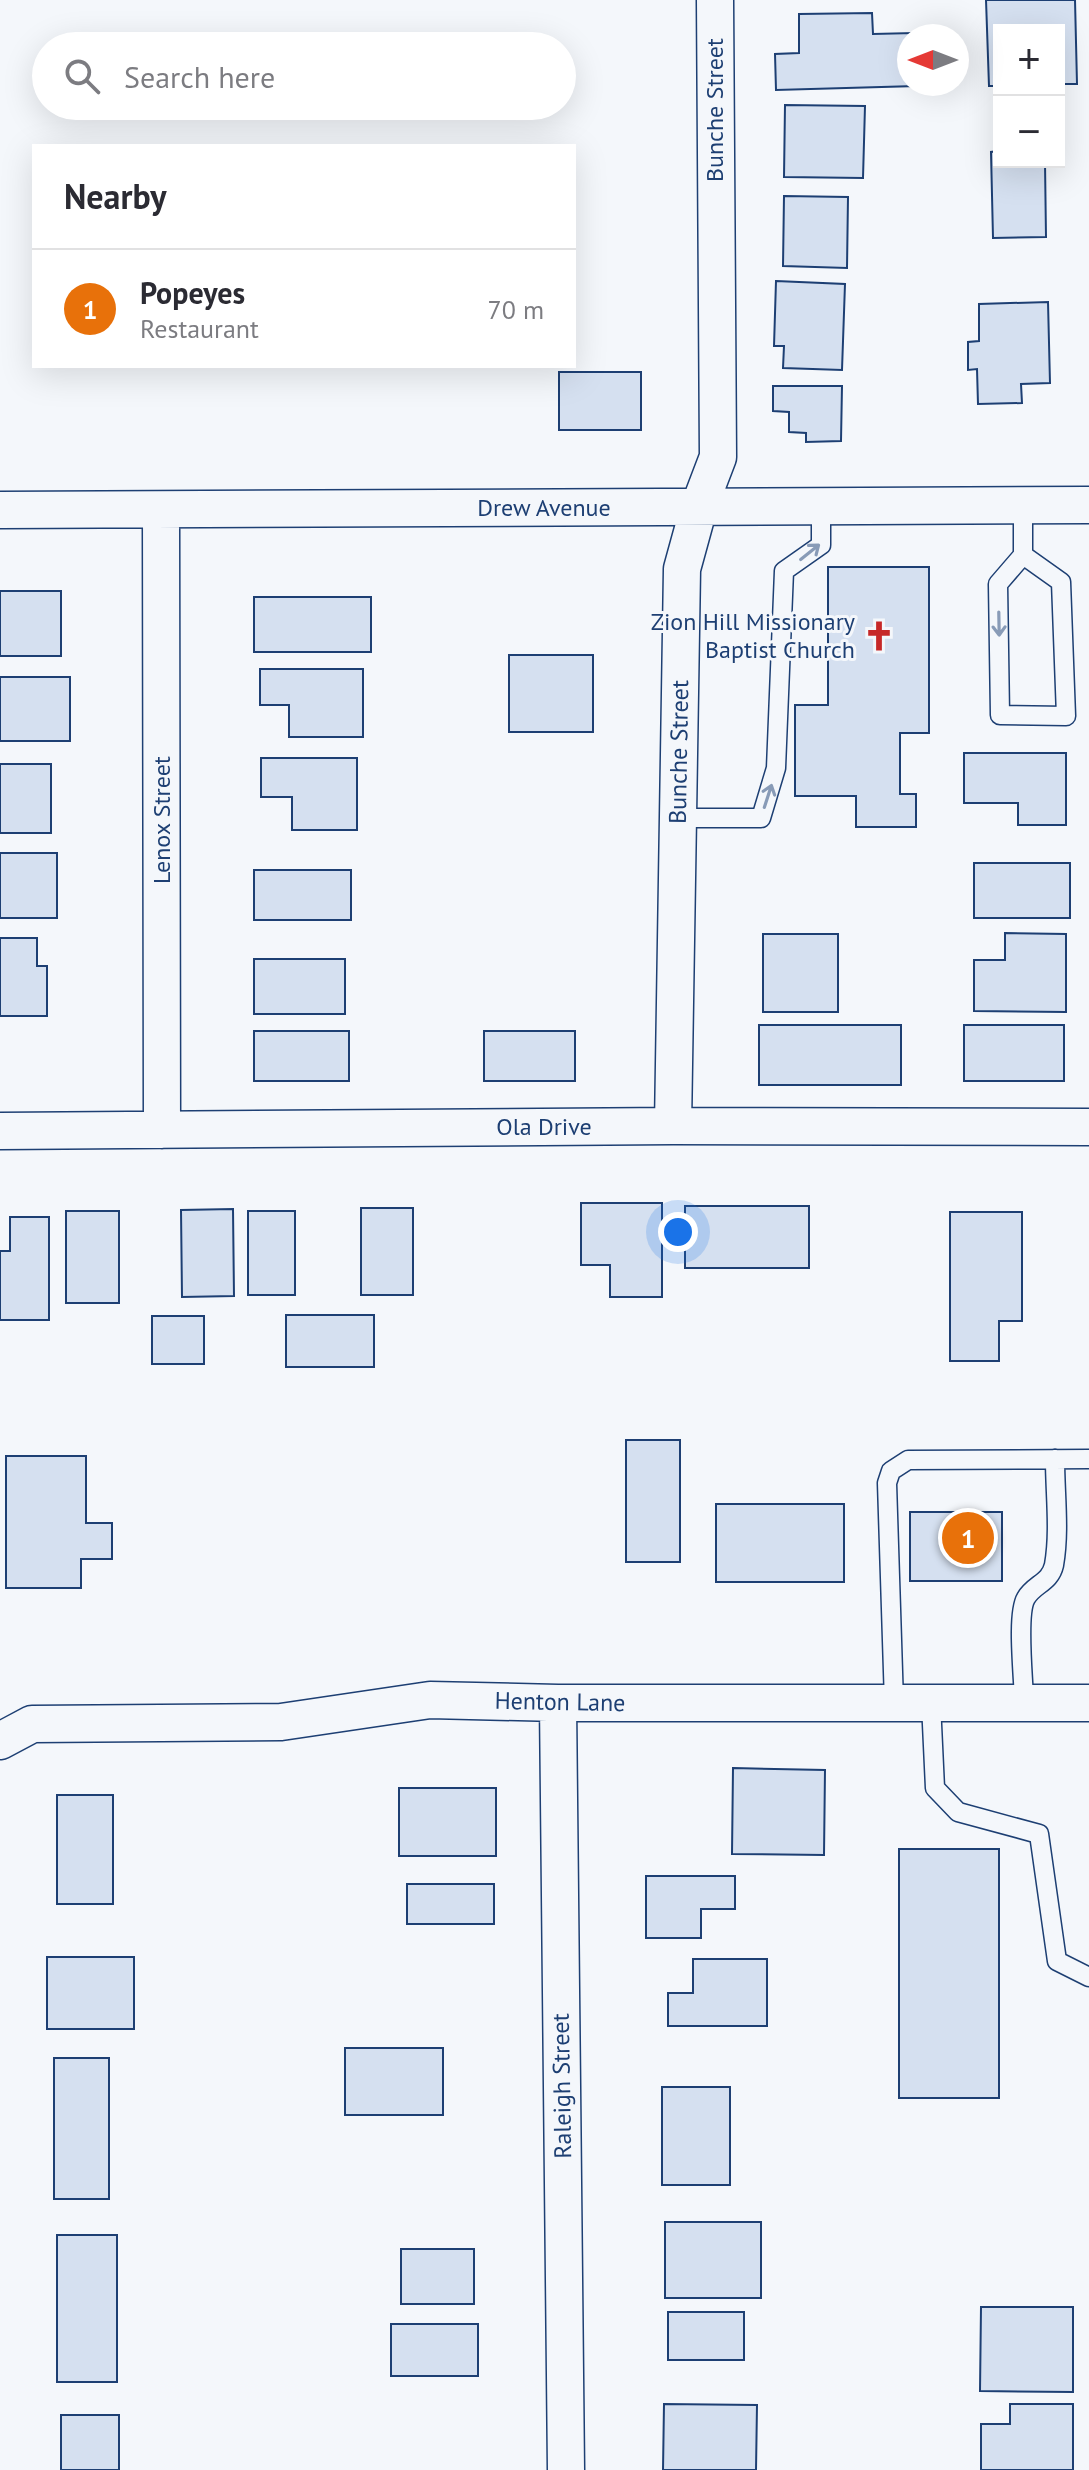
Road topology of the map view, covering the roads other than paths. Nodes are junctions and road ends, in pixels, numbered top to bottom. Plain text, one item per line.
1 (715, 0) edge
2 (1089, 505) edge
3 (821, 506) junction
4 (1023, 506) junction
5 (699, 507) junction
6 (0, 510) edge
7 (161, 510) junction
8 (1023, 555) junction
9 (678, 818) junction
10 (673, 1126) junction
11 (1089, 1127) edge
12 (162, 1130) junction
13 (0, 1131) edge
14 (1055, 1459) junction
15 (1089, 1459) edge
16 (558, 1703) junction
17 (894, 1703) junction
18 (931, 1703) junction
19 (1024, 1703) junction
20 (1089, 1703) edge
21 (0, 1741) edge
22 (1089, 1977) edge
23 (566, 2470) edge

1 - 5 street, Bunche Street
2 - 4 street, Drew Avenue
3 - 4 street, Drew Avenue
3 - 5 street, Drew Avenue
9 -> 3 lane
4 - 8 lane
5 - 7 street, Drew Avenue
5 - 9 street, Bunche Street
6 - 7 street, Drew Avenue
7 - 12 street, Lenox Street
8 -> 8 lane
9 - 10 street, Bunche Street
10 - 11 street, Ola Drive
10 - 12 street, Ola Drive
12 - 13 street, Ola Drive
14 - 15 lane
14 - 17 lane
14 - 19 lane
16 - 17 street, Henton Lane
16 - 21 street, Henton Lane
16 - 23 street, Raleigh Street
17 - 18 street, Henton Lane
18 - 19 street, Henton Lane
18 - 22 lane
19 - 20 street, Henton Lane

